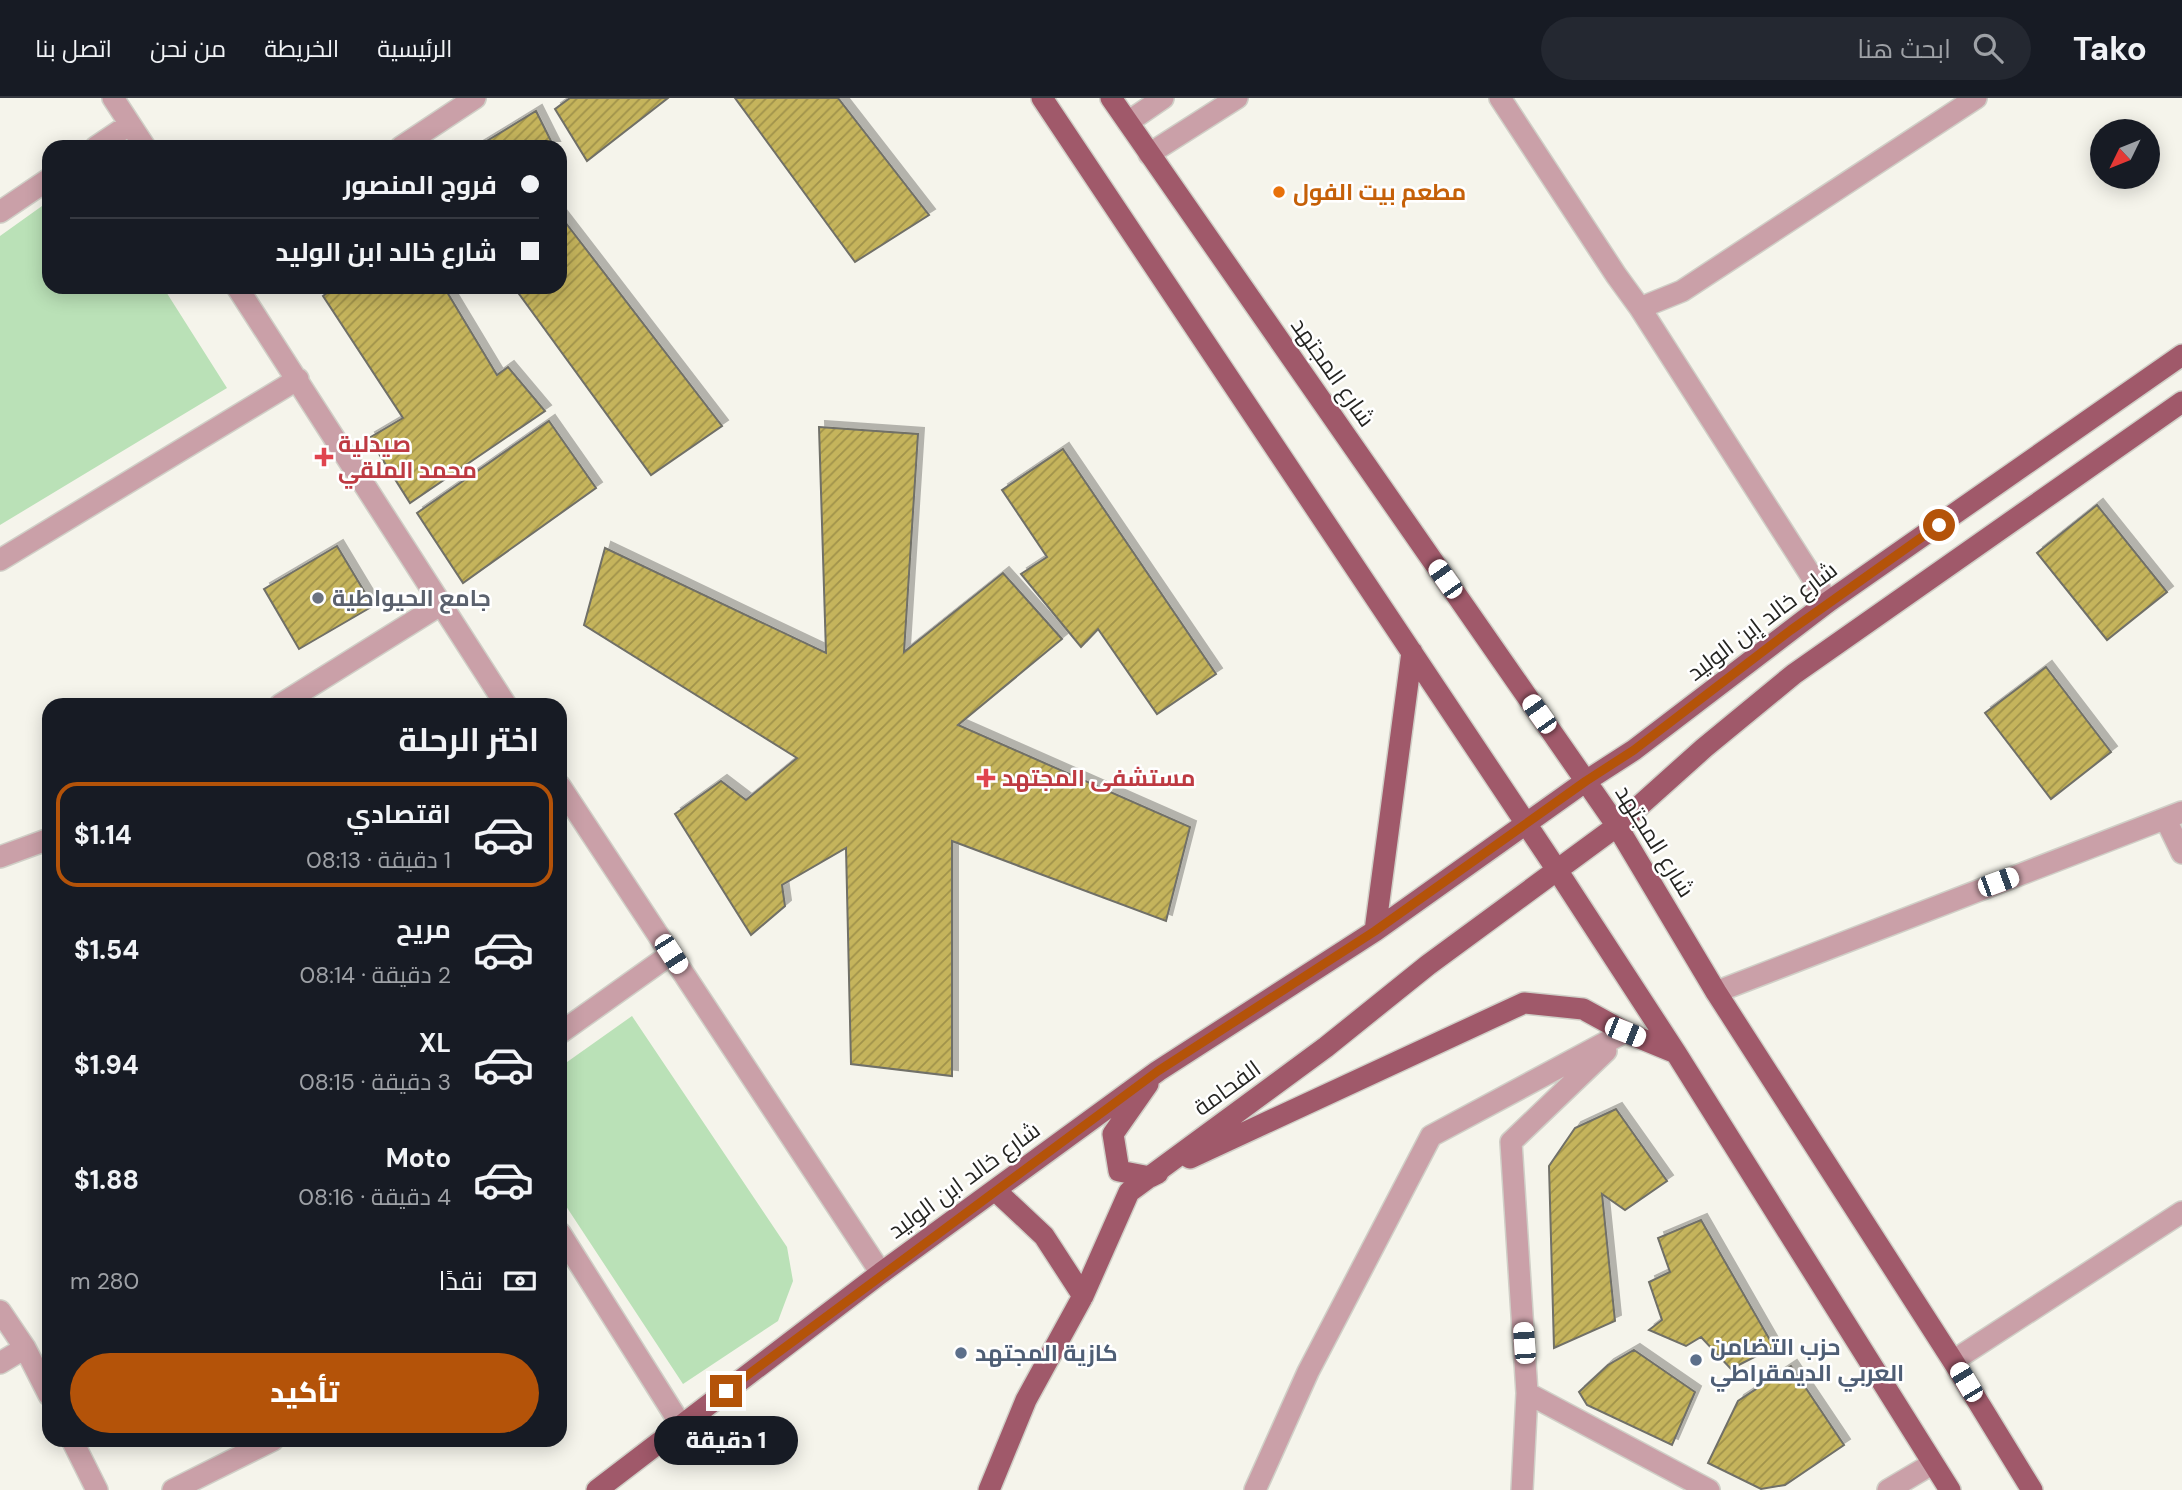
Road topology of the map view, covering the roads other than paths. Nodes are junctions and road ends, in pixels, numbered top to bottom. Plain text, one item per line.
1 (113, 98) edge
2 (1042, 98) edge
3 (1111, 98) edge
4 (1163, 98) edge
5 (1237, 98) edge
6 (1500, 98) edge
7 (1976, 98) edge
8 (463, 101) edge
9 (1128, 122) junction
10 (130, 124) junction
11 (106, 140) edge
12 (140, 140) edge
13 (410, 140) edge
14 (1149, 154) junction
15 (42, 184) edge
16 (0, 212) edge
17 (242, 294) edge
18 (1640, 308) junction
19 (2182, 355) edge
20 (298, 379) junction
21 (2182, 402) edge
22 (0, 560) edge
23 (1828, 602) junction
24 (440, 606) junction
25 (1412, 652) junction
26 (291, 698) edge
27 (501, 698) edge
28 (1586, 781) junction
29 (567, 797) edge
30 (2174, 816) edge
31 (1526, 823) junction
32 (1617, 826) junction
33 (42, 842) edge
34 (2182, 853) edge
35 (0, 857) edge
36 (1557, 870) junction
37 (1375, 931) junction
38 (671, 954) junction
39 (1716, 992) junction
40 (567, 1028) edge
41 (1625, 1032) junction
42 (1676, 1053) junction
43 (1158, 1071) junction
44 (1150, 1177) junction
45 (995, 1190) junction
46 (2182, 1212) edge
47 (567, 1257) edge
48 (881, 1273) junction
49 (1083, 1296) junction
50 (0, 1311) edge
51 (25, 1348) junction
52 (1953, 1361) junction
53 (0, 1363) edge
54 (42, 1381) edge
55 (1527, 1393) junction
56 (681, 1424) junction
57 (76, 1447) edge
58 (259, 1447) edge
59 (1933, 1464) junction
60 (97, 1490) edge
61 (173, 1490) edge
62 (597, 1490) edge
63 (989, 1490) edge
64 (1255, 1490) edge
65 (1522, 1490) edge
66 (1709, 1490) edge
67 (1888, 1490) edge
68 (1950, 1490) edge
69 (2032, 1490) edge

1 - 10 street
2 - 25 main road
3 - 9 main road, شارع المجتهد
4 - 9 street
5 - 14 street
6 - 18 street
7 - 18 street
8 - 13 street
9 - 14 main road, شارع المجتهد
10 - 11 street
10 - 12 street
14 - 28 main road, شارع المجتهد
15 - 16 street
17 - 20 street
18 - 23 street
19 - 23 main road, شارع خالد إبن الوليد
20 - 22 street
20 - 24 street
21 - 32 main road
23 - 28 main road, شارع خالد إبن الوليد
24 - 26 street
24 - 27 street
25 - 31 main road
25 - 37 main road
28 - 31 main road, شارع خالد إبن الوليد
28 - 32 main road, شارع المجتهد
29 - 38 street
30 - 34 street
30 - 39 street
31 - 36 main road
31 - 37 main road, شارع خالد إبن الوليد
32 - 36 main road, الفحامة
32 - 39 main road, شارع المجتهد
33 - 35 street
36 - 42 main road
36 - 44 main road, الفحامة
37 - 43 main road, شارع خالد ابن الوليد
38 - 40 street
38 - 48 street
39 - 52 main road, شارع المجتهد
41 - 42 main road
41 - 44 main road
41 - 55 street
41 - 64 street
42 - 59 main road
43 - 44 main road
43 - 45 main road, شارع خالد ابن الوليد
44 - 49 main road, الفحامة
45 - 48 main road, شارع خالد ابن الوليد
45 - 49 main road
46 - 52 street
47 - 56 street
48 - 56 main road, شارع خالد ابن الوليد
49 - 63 main road, الفحامة
50 - 51 street
51 - 53 street
51 - 54 street
52 - 69 main road, شارع المجتهد
55 - 65 street
55 - 66 street
56 - 62 main road, شارع خالد ابن الوليد
57 - 60 street
58 - 61 street
59 - 67 street
59 - 68 main road

